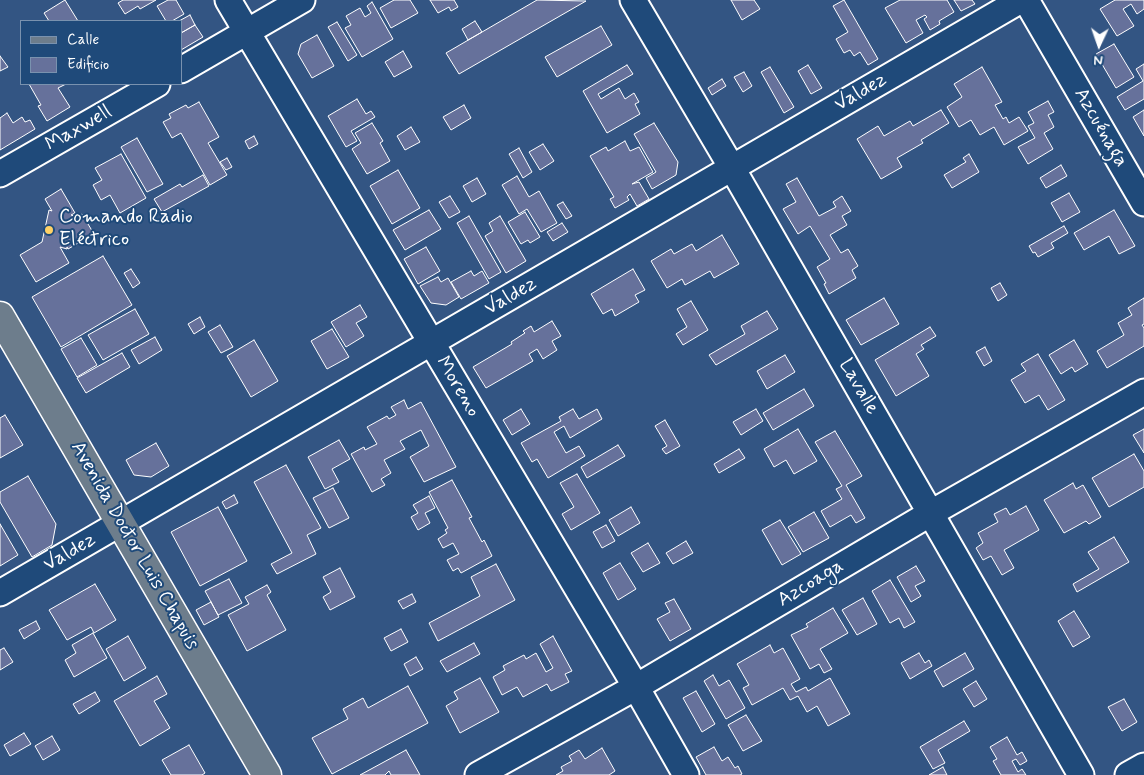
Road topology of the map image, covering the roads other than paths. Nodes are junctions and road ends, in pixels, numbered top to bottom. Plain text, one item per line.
1 (228, 0) edge
2 (302, 0) edge
3 (633, 0) edge
4 (1021, 0) edge
5 (1026, 0) edge
6 (246, 32) junction
7 (182, 69) edge
8 (155, 85) edge
9 (732, 168) junction
10 (0, 174) edge
11 (1144, 203) edge
12 (0, 316) edge
13 (431, 343) junction
14 (1144, 392) edge
15 (931, 513) junction
16 (120, 523) junction
17 (0, 593) edge
18 (636, 687) junction
19 (1144, 766) edge
20 (267, 775) edge
21 (478, 775) edge
22 (686, 775) edge
23 (1080, 775) edge
24 (1128, 775) edge

1 - 6 street, Moreno
2 - 6 street
3 - 9 street, Lavalle
4 - 9 street, Valdez
5 - 11 street, Azcuénaga
6 - 7 street
6 - 13 street, Moreno
8 - 10 street, Maxwell
9 - 13 street, Valdez
9 - 15 street, Lavalle
12 - 16 main road, Avenida Doctor Luis Chapuis
13 - 16 street, Valdez
13 - 18 street, Moreno
14 - 15 street, Azcoaga
15 - 18 street, Azcoaga
15 - 23 street, Lavalle
16 - 17 street, Valdez
16 - 20 main road, Avenida Doctor Luis Chapuis
18 - 21 street, Azcoaga
18 - 22 street, Moreno
19 - 24 street

